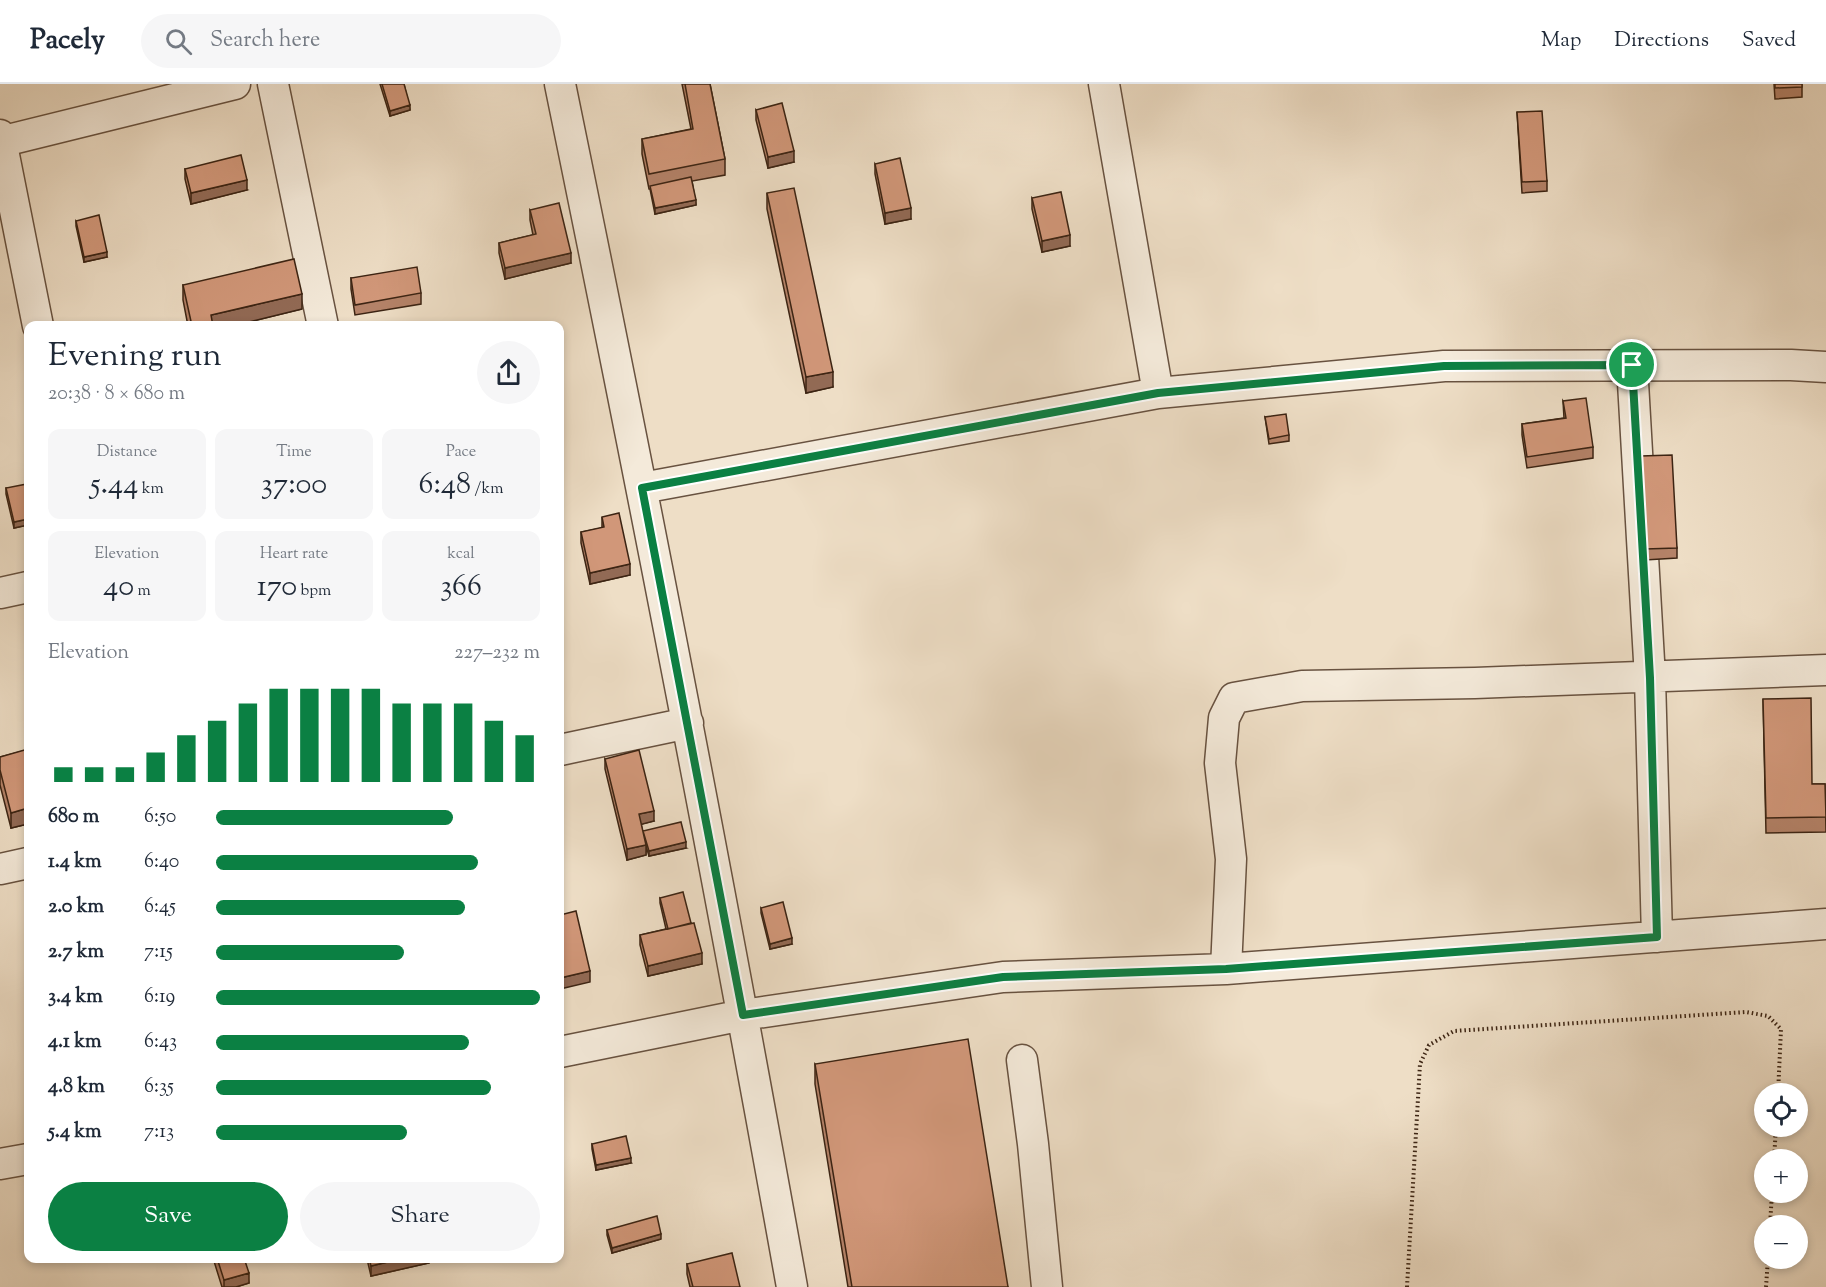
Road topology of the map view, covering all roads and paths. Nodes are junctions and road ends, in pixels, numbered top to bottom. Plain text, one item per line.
1 (235, 84) edge
2 (273, 84) edge
3 (560, 84) edge
4 (1104, 84) edge
5 (0, 140) edge
6 (37, 321) edge
7 (322, 321) edge
8 (1632, 365) junction
9 (1826, 367) edge
10 (1158, 393) junction
11 (642, 488) junction
12 (24, 588) edge
13 (0, 594) edge
14 (1826, 670) edge
15 (1650, 678) junction
16 (688, 723) junction
17 (564, 749) edge
18 (24, 864) edge
19 (0, 869) edge
20 (1826, 924) edge
21 (1657, 937) junction
22 (1226, 969) junction
23 (743, 1015) junction
24 (564, 1051) edge
25 (1022, 1060) dead end
26 (1779, 1083) edge
27 (24, 1160) edge
28 (0, 1164) edge
29 (1767, 1269) edge
30 (792, 1287) edge
31 (1047, 1287) edge
32 (1407, 1287) edge
33 (1766, 1287) edge

1 - 5 street
2 - 7 street
3 - 11 street
4 - 10 street
5 - 6 street
8 - 9 street
8 - 10 street
8 - 15 street
10 - 11 street
11 - 16 street
12 - 13 street
14 - 15 street
15 - 21 street
15 - 22 street
16 - 17 street
16 - 23 street
18 - 19 street
20 - 21 street
21 - 22 street
22 - 23 street
23 - 24 street
23 - 30 street
25 - 31 street
26 - 32 path
27 - 28 street
29 - 33 path

